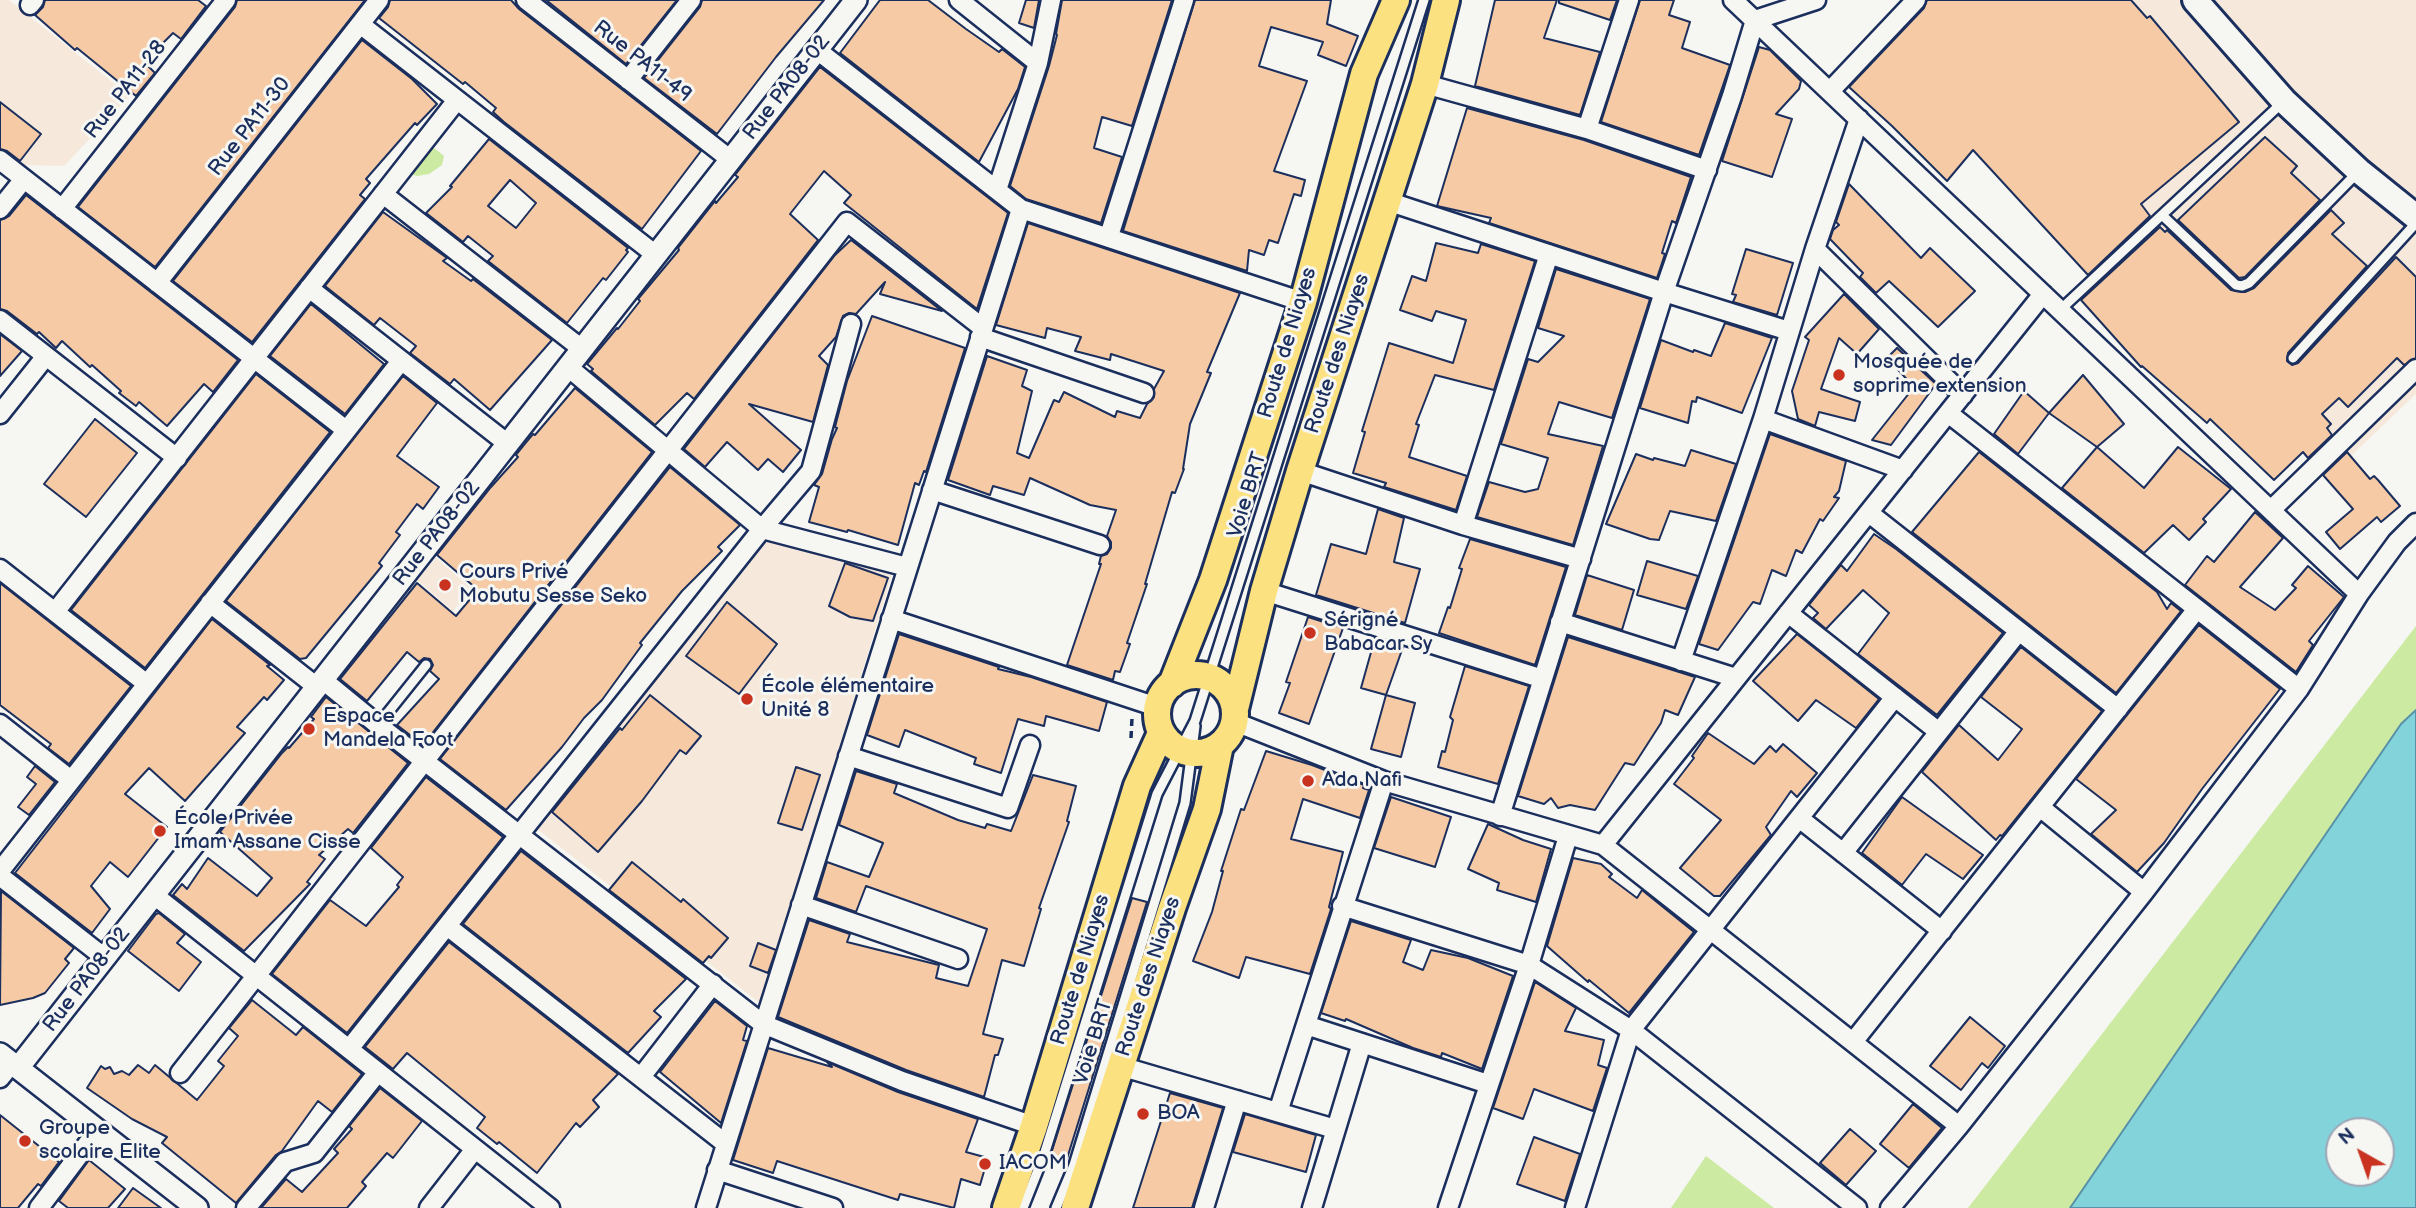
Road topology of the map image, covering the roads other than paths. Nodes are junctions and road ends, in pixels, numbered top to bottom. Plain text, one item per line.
1 (226, 0) edge
2 (379, 0) edge
3 (691, 0) edge
4 (856, 0) edge
5 (959, 0) edge
6 (1051, 0) edge
7 (1184, 0) edge
8 (1377, 0) edge
9 (1396, 0) edge
10 (1424, 0) edge
11 (1446, 0) edge
12 (1460, 0) edge
13 (1629, 0) edge
14 (1732, 0) edge
15 (1816, 0) edge
16 (1916, 0) edge
17 (2195, 0) edge
18 (529, 1) edge
19 (1755, 20) junction
20 (360, 24) junction
21 (817, 50) junction
22 (1038, 63) junction
23 (1364, 74) junction
24 (1426, 79) junction
25 (628, 80) junction
26 (1830, 90) junction
27 (457, 100) junction
28 (2284, 101) junction
29 (1859, 118) junction
30 (1587, 129) junction
31 (0, 160) edge
32 (731, 160) junction
33 (1707, 170) junction
34 (2359, 171) junction
35 (24, 179) junction
36 (997, 190) junction
37 (383, 194) junction
38 (1387, 201) junction
39 (0, 209) edge
40 (62, 209) junction
41 (1021, 209) junction
42 (2162, 215) junction
43 (2416, 217) edge
44 (2416, 223) edge
45 (1109, 236) junction
46 (1815, 249) junction
47 (1549, 254) junction
48 (656, 256) junction
49 (157, 283) junction
50 (309, 288) junction
51 (1664, 292) junction
52 (2043, 295) junction
53 (1303, 302) junction
54 (2060, 310) junction
55 (0, 320) edge
56 (851, 324) dead end
57 (1789, 331) junction
58 (982, 332) junction
59 (582, 349) junction
60 (46, 356) junction
61 (2293, 358) dead end
62 (254, 359) junction
63 (401, 360) junction
64 (568, 368) junction
65 (2416, 369) edge
66 (1144, 393) dead end
67 (1963, 395) junction
68 (1948, 413) junction
69 (0, 414) edge
70 (1763, 419) junction
71 (346, 430) junction
72 (508, 444) junction
73 (668, 451) junction
74 (177, 458) junction
75 (1903, 470) junction
76 (1300, 471) junction
77 (932, 490) junction
78 (2271, 510) junction
79 (1869, 513) junction
80 (2416, 523) edge
81 (1463, 525) junction
82 (762, 529) junction
83 (1100, 545) dead end
84 (1581, 559) junction
85 (908, 567) junction
86 (0, 569) edge
87 (1264, 591) junction
88 (2359, 594) junction
89 (210, 603) junction
90 (2197, 609) junction
91 (55, 612) junction
92 (1788, 613) junction
93 (891, 619) junction
94 (1560, 622) junction
95 (2019, 631) junction
96 (1681, 661) junction
97 (426, 665) dead end
98 (1209, 676) junction
99 (1736, 678) junction
100 (1543, 679) junction
101 (320, 683) junction
102 (147, 684) junction
103 (1172, 684) junction
104 (2299, 689) junction
105 (1895, 697) junction
106 (1157, 707) junction
107 (2118, 709) junction
108 (1235, 716) junction
109 (0, 725) edge
110 (378, 725) junction
111 (1939, 732) junction
112 (1030, 745) dead end
113 (1178, 746) junction
114 (1220, 746) junction
115 (848, 756) junction
116 (426, 760) junction
117 (71, 780) junction
118 (1384, 781) junction
119 (2040, 807) junction
120 (1500, 816) junction
121 (1799, 818) junction
122 (521, 834) junction
123 (1568, 836) junction
124 (1603, 845) junction
125 (1843, 853) junction
126 (0, 874) edge
127 (2144, 892) junction
128 (154, 895) junction
129 (801, 905) junction
130 (1342, 906) junction
131 (447, 926) junction
132 (1711, 930) junction
133 (1942, 931) junction
134 (105, 958) junction
135 (958, 959) dead end
136 (1529, 965) junction
137 (256, 976) junction
138 (713, 984) junction
139 (764, 1024) junction
140 (1306, 1025) junction
141 (1631, 1030) junction
142 (1853, 1042) junction
143 (1362, 1043) junction
144 (349, 1049) junction
145 (8, 1066) edge
146 (1120, 1066) junction
147 (378, 1072) junction
148 (180, 1073) dead end
149 (641, 1077) junction
150 (1488, 1084) junction
151 (1237, 1100) junction
152 (1278, 1112) junction
153 (1034, 1126) junction
154 (1959, 1126) junction
155 (1335, 1129) junction
156 (98, 1130) junction
157 (726, 1144) junction
158 (475, 1149) junction
159 (717, 1171) junction
160 (39, 1208) edge
161 (197, 1208) edge
162 (246, 1208) edge
163 (429, 1208) edge
164 (550, 1208) edge
165 (706, 1208) edge
166 (833, 1208) edge
167 (1006, 1208) edge
168 (1023, 1208) edge
169 (1056, 1208) edge
170 (1075, 1208) edge
171 (1205, 1208) edge
172 (1312, 1208) edge
173 (1448, 1208) edge
174 (1575, 1208) edge
175 (1857, 1208) edge
176 (1890, 1208) edge

1 - 40 street, Rue PA11-28
2 - 20 street, Rue PA11-30
3 - 25 street
4 - 21 street, Rue PA08-02
5 - 22 street
6 - 22 street
7 - 45 street
8 - 23 main road
9 - 23 main road, Route de Niayes
10 - 98 lane, Voie BRT
11 - 24 main road, Route des Niayes
12 - 24 main road
13 - 30 street
14 - 19 street
15 - 19 street
16 - 26 street
17 - 28 main road
18 - 25 street, Rue PA11-49
19 - 26 street
19 - 33 street
20 - 27 street
20 - 49 street, Rue PA11-30
21 - 32 street, Rue PA08-02
21 - 36 street
22 - 36 street
23 - 53 main road, Route de Niayes
24 - 30 street
24 - 38 main road, Route des Niayes
25 - 32 street, Rue PA11-49
26 - 29 street
27 - 37 street
27 - 48 street
28 - 34 main road
28 - 42 lane
29 - 46 street
29 - 52 street
30 - 33 street
31 - 35 street
32 - 48 street, Rue PA08-02
33 - 51 street
34 - 42 lane
34 - 43 main road
35 - 39 street
35 - 40 street
36 - 41 street
37 - 50 street
37 - 59 street
38 - 47 street
38 - 76 main road, Route des Niayes
40 - 49 street
41 - 45 street
41 - 58 street
42 - 54 lane
44 - 61 lane
45 - 53 street
46 - 57 street
46 - 67 street
47 - 51 street
47 - 81 street
48 - 59 street, Rue PA08-02
49 - 62 street
50 - 62 street
50 - 63 street
51 - 57 street
51 - 84 street
52 - 54 street
52 - 67 street
53 - 103 main road, Route de Niayes
54 - 78 street
55 - 60 street
56 - 82 street
57 - 70 street
58 - 66 street
58 - 73 street
58 - 77 street
59 - 64 street, Rue PA08-02
60 - 69 street
60 - 74 street
62 - 71 street
62 - 74 street
63 - 71 street
63 - 72 street
64 - 72 street, Rue PA08-02
64 - 73 street
65 - 78 street
67 - 68 street
68 - 75 street
68 - 90 street
70 - 75 street
70 - 96 street
71 - 89 street
72 - 101 street, Rue PA08-02
73 - 82 street
73 - 116 street
74 - 91 street
75 - 79 street
76 - 81 street
76 - 87 main road, Route des Niayes
77 - 83 street
77 - 85 street
78 - 88 street
79 - 92 street
79 - 95 street
80 - 88 street
81 - 84 street
82 - 85 street
82 - 122 street
84 - 94 street
85 - 93 street
86 - 91 street
87 - 100 street
87 - 108 main road, Route des Niayes
88 - 104 street
89 - 101 street
89 - 102 street
90 - 104 street
90 - 107 street
91 - 102 street
92 - 99 street
92 - 105 street
93 - 106 street
93 - 115 street
94 - 96 street
94 - 100 street
95 - 107 street
95 - 111 street
96 - 99 street
97 - 110 lane
98 - 103 main road
98 - 108 main road
98 - 113 lane, Voie BRT
99 - 124 street
100 - 120 street
101 - 110 street
101 - 128 street, Rue PA08-02
102 - 117 street
103 - 106 main road, Route de Niayes
104 - 127 street
105 - 111 street
105 - 121 street
106 - 113 main road
107 - 119 street
108 - 114 main road
108 - 118 street
109 - 117 street
110 - 116 street
111 - 125 street
112 - 115 street
113 - 114 main road
113 - 153 main road, Route de Niayes
113 - 168 lane, Voie BRT
113 - 169 lane, Voie BRT
114 - 146 main road, Route des Niayes
115 - 129 street
116 - 122 street
116 - 137 street
117 - 126 street
118 - 120 street
118 - 130 street
119 - 127 street
119 - 133 street
120 - 123 street
121 - 125 street
121 - 132 street
122 - 131 street
122 - 138 street
123 - 124 street
123 - 136 street
124 - 132 street
125 - 133 street
126 - 134 street
127 - 154 street
128 - 134 street, Rue PA08-02
128 - 137 street
129 - 135 street
129 - 139 street
130 - 136 street
130 - 140 street
131 - 144 street
131 - 149 street
132 - 141 street
132 - 142 street
133 - 142 street
134 - 145 street, Rue PA08-02
136 - 141 street
136 - 150 street
137 - 144 street
137 - 148 street
138 - 139 street
138 - 149 street
139 - 153 street
139 - 157 street
140 - 143 street
140 - 152 street
141 - 174 street
141 - 175 street
142 - 154 street
143 - 150 street
143 - 155 street
144 - 147 street
145 - 156 street
146 - 151 street
146 - 170 main road, Route des Niayes
147 - 158 street
147 - 162 street
149 - 157 street
150 - 173 street
151 - 152 street
151 - 171 street
152 - 155 street
153 - 167 main road, Route de Niayes
154 - 176 street
155 - 172 street
156 - 160 street
156 - 161 street
157 - 159 street
158 - 163 street
158 - 164 street
159 - 165 street
159 - 166 street

